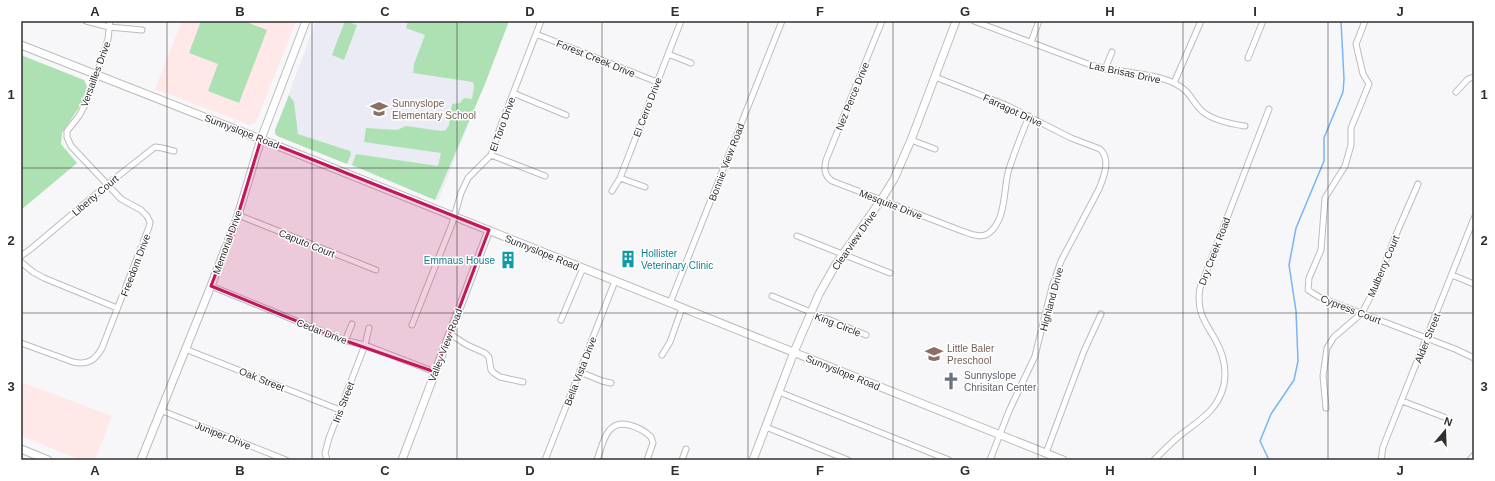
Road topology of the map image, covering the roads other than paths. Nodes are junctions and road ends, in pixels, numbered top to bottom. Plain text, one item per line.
1 (86, 21) edge
2 (110, 21) edge
3 (306, 21) edge
4 (541, 21) edge
5 (681, 21) edge
6 (782, 21) edge
7 (882, 21) edge
8 (956, 21) edge
9 (974, 21) edge
10 (1039, 21) edge
11 (1201, 21) edge
12 (1263, 21) edge
13 (1365, 21) edge
14 (109, 27) junction
15 (142, 30) dead end
16 (536, 34) junction
17 (1031, 42) junction
18 (21, 46) edge
19 (1112, 52) dead end
20 (668, 54) junction
21 (1248, 58) dead end
22 (691, 63) dead end
23 (1106, 69) junction
24 (96, 75) junction
25 (935, 77) junction
26 (1474, 77) edge
27 (657, 82) junction
28 (1174, 83) junction
29 (1456, 92) dead end
30 (513, 93) junction
31 (1269, 109) dead end
32 (566, 115) dead end
33 (1029, 116) junction
34 (1245, 126) dead end
35 (261, 139) junction
36 (911, 140) junction
37 (71, 146) joint
38 (1091, 146) joint
39 (935, 149) dead end
40 (174, 151) dead end
41 (491, 155) junction
42 (825, 172) joint
43 (545, 176) dead end
44 (620, 178) junction
45 (108, 184) junction
46 (1418, 184) dead end
47 (645, 187) dead end
48 (612, 191) dead end
49 (881, 200) junction
50 (238, 215) junction
51 (454, 218) junction
52 (1474, 218) edge
53 (489, 230) junction
54 (797, 236) dead end
55 (843, 255) junction
56 (21, 256) edge
57 (21, 262) edge
58 (583, 268) junction
59 (376, 270) dead end
60 (890, 274) dead end
61 (1452, 276) junction
62 (615, 281) junction
63 (1474, 284) edge
64 (211, 286) junction
65 (772, 296) dead end
66 (670, 303) junction
67 (117, 308) junction
68 (682, 308) junction
69 (810, 313) junction
70 (1362, 313) junction
71 (1101, 314) dead end
72 (561, 320) dead end
73 (352, 324) dead end
74 (412, 325) dead end
75 (369, 328) dead end
76 (450, 334) junction
77 (866, 335) dead end
78 (1426, 338) junction
79 (345, 341) junction
80 (21, 343) edge
81 (365, 346) junction
82 (185, 349) junction
83 (794, 352) junction
84 (662, 355) dead end
85 (1474, 358) edge
86 (435, 372) junction
87 (580, 372) junction
88 (523, 382) dead end
89 (611, 383) dead end
90 (779, 392) junction
91 (1402, 401) junction
92 (1326, 408) dead end
93 (160, 410) junction
94 (340, 410) junction
95 (1444, 417) dead end
96 (766, 427) junction
97 (1000, 435) junction
98 (21, 449) edge
99 (686, 449) dead end
100 (1046, 453) junction
101 (1474, 454) edge
102 (1381, 459) edge
103 (48, 460) edge
104 (141, 460) edge
105 (286, 460) edge
106 (327, 460) edge
107 (402, 460) edge
108 (545, 460) edge
109 (597, 460) edge
110 (647, 460) edge
111 (682, 460) edge
112 (753, 460) edge
113 (848, 460) edge
114 (949, 460) edge
115 (990, 460) edge
116 (1063, 460) edge
117 (1154, 460) edge
118 (1470, 460) edge

1 - 14 street
2 - 14 street, Versailles Drive
3 - 35 street, Memorial Drive
4 - 16 street, El Toro Drive
5 - 20 street, El Cerro Drive
6 - 66 street, Bonnie View Road
7 - 42 street, Nez Perce Drive
8 - 25 street, Clearview Drive
9 - 17 street, Las Brisas Drive
10 - 17 street
11 - 28 street
12 - 21 street
13 - 70 street, Cypress Court
14 - 15 street
14 - 24 street, Versailles Drive
16 - 27 street, Forest Creek Drive
16 - 30 street, El Toro Drive
17 - 23 street, Las Brisas Drive
18 - 24 street, Sunnyslope Road
19 - 23 street
20 - 22 street
20 - 27 street, El Cerro Drive
23 - 28 street, Las Brisas Drive
24 - 35 street, Sunnyslope Road
24 - 37 street, Versailles Drive
25 - 33 street, Farragot Drive
25 - 36 street, Clearview Drive
26 - 29 street
27 - 44 street, El Cerro Drive
28 - 34 street, Las Brisas Drive
30 - 32 street
30 - 41 street, El Toro Drive
31 - 117 street, Dry Creek Road
33 - 38 street, Farragot Drive
33 - 49 street, Mesquite Drive
35 - 50 street, Memorial Drive
35 - 51 street, Sunnyslope Road
36 - 39 street
36 - 49 street, Clearview Drive
37 - 45 street, Freedom Drive
38 - 97 street, Highland Drive
40 - 45 street, Liberty Court
41 - 43 street
41 - 51 street, El Toro Drive
42 - 49 street, Mesquite Drive
44 - 47 street
44 - 48 street, El Cerro Drive
45 - 56 street, Liberty Court
45 - 67 street, Freedom Drive
46 - 70 street, Mulberry Court
49 - 55 street, Clearview Drive
50 - 59 street, Caputo Court
50 - 64 street, Memorial Drive
51 - 53 street, Sunnyslope Road
51 - 74 street, El Toro Drive
52 - 61 street, Alder Street
53 - 58 street, Sunnyslope Road
53 - 76 street, Valley View Road
54 - 55 street
55 - 60 street
55 - 69 street, Clearview Drive
57 - 67 street
58 - 62 street, Sunnyslope Road
58 - 72 street
61 - 63 street
61 - 78 street, Alder Street
62 - 66 street, Sunnyslope Road
62 - 87 street, Bella Vista Drive
64 - 79 street, Cedar Drive
64 - 82 street, Memorial Drive
65 - 69 street, King Circle
66 - 68 street, Sunnyslope Road
67 - 80 street, Freedom Drive
68 - 83 street, Sunnyslope Road
68 - 84 street
69 - 77 street, King Circle
69 - 83 street, Clearview Drive
70 - 78 street, Cypress Court
70 - 92 street, Mulberry Court
71 - 100 street
73 - 79 street
75 - 81 street, Iris Street
76 - 86 street, Valley View Road
76 - 88 street
78 - 85 street, Cypress Court
78 - 91 street, Alder Street
79 - 81 street, Cedar Drive
81 - 86 street, Cedar Drive
81 - 94 street, Iris Street
82 - 93 street, Memorial Drive
82 - 94 street, Oak Street
83 - 90 street, Clearview Drive
83 - 97 street, Sunnyslope Road
86 - 107 street, Valley View Road
87 - 89 street
87 - 108 street, Bella Vista Drive
90 - 96 street, Clearview Drive
90 - 114 street
91 - 95 street
91 - 102 street, Alder Street
93 - 104 street, Memorial Drive
93 - 105 street, Juniper Drive
94 - 106 street, Iris Street
96 - 112 street, Clearview Drive
96 - 113 street
97 - 100 street, Sunnyslope Road
97 - 115 street, Highland Drive
98 - 103 street
99 - 111 street
100 - 116 street, Sunnyslope Road
101 - 118 street
109 - 110 street

